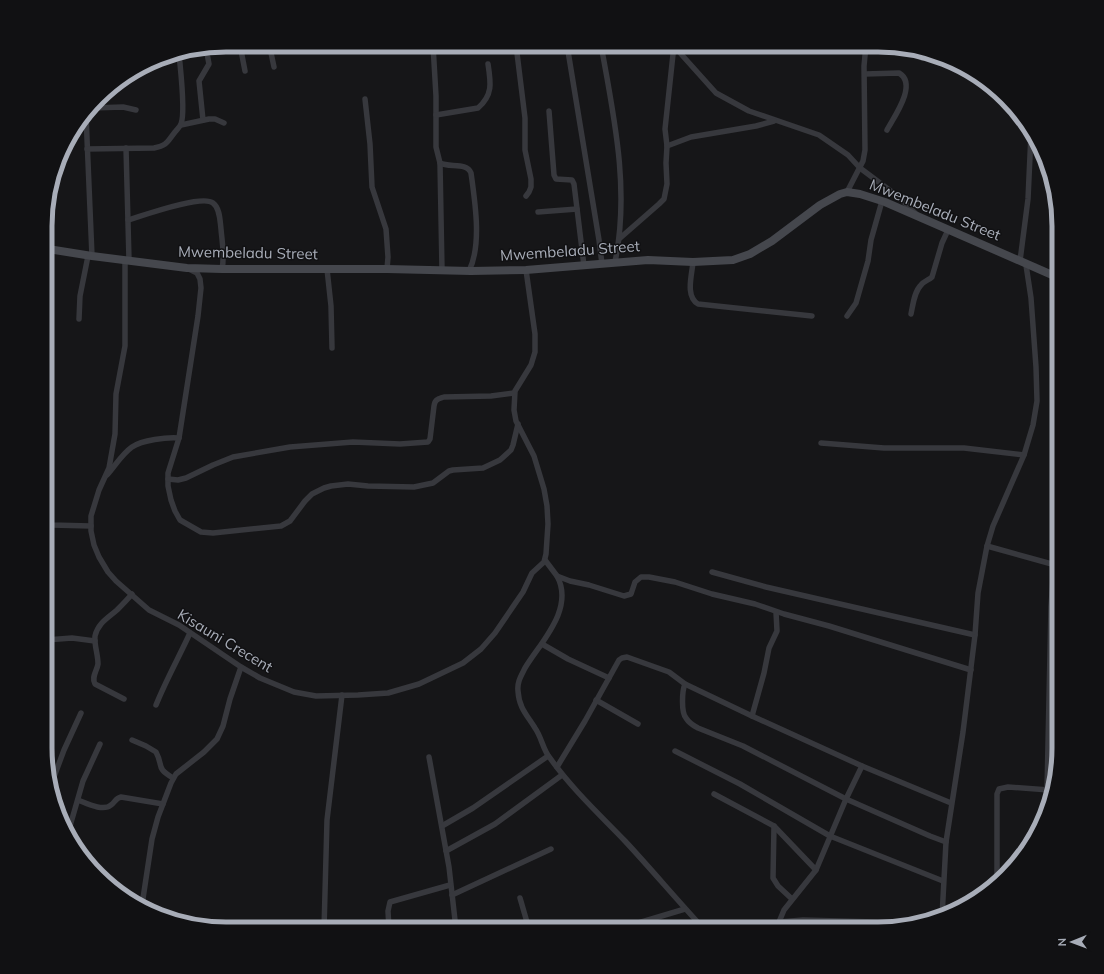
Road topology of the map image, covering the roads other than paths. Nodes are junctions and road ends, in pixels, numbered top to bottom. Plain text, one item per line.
1 (241, 52) edge
2 (271, 52) edge
3 (433, 52) edge
4 (517, 52) edge
5 (568, 52) edge
6 (602, 52) edge
7 (674, 52) edge
8 (680, 52) edge
9 (866, 52) edge
10 (207, 53) edge
11 (179, 58) edge
12 (488, 64) dead end
13 (274, 68) dead end
14 (245, 72) dead end
15 (864, 74) junction
16 (365, 100) dead end
17 (98, 108) edge
18 (136, 110) dead end
19 (549, 111) dead end
20 (436, 115) junction
21 (203, 120) junction
22 (774, 121) junction
23 (86, 122) edge
24 (224, 123) dead end
25 (181, 124) junction
26 (887, 130) dead end
27 (1031, 142) edge
28 (667, 146) junction
29 (126, 148) junction
30 (87, 149) junction
31 (440, 163) junction
32 (860, 168) junction
33 (847, 192) junction
34 (526, 196) dead end
35 (882, 201) junction
36 (577, 209) junction
37 (538, 212) dead end
38 (918, 216) junction
39 (128, 220) junction
40 (948, 230) junction
41 (619, 239) junction
42 (52, 250) edge
43 (90, 256) junction
44 (127, 260) junction
45 (615, 262) junction
46 (693, 262) junction
47 (1023, 263) junction
48 (602, 264) junction
49 (584, 266) junction
50 (187, 268) junction
51 (222, 269) junction
52 (327, 269) junction
53 (387, 269) junction
54 (442, 270) junction
55 (526, 270) junction
56 (469, 271) junction
57 (1052, 275) edge
58 (911, 314) dead end
59 (812, 316) dead end
60 (847, 316) dead end
61 (79, 319) dead end
62 (332, 348) dead end
63 (514, 393) junction
64 (518, 424) junction
65 (179, 438) junction
66 (821, 443) dead end
67 (1024, 455) junction
68 (104, 479) junction
69 (168, 479) junction
70 (52, 524) edge
71 (91, 526) junction
72 (987, 546) junction
73 (545, 560) junction
74 (1052, 565) edge
75 (712, 572) dead end
76 (557, 576) junction
77 (132, 594) junction
78 (1052, 598) edge
79 (776, 612) junction
80 (190, 633) junction
81 (975, 635) junction
82 (52, 640) edge
83 (95, 641) junction
84 (542, 644) junction
85 (241, 668) junction
86 (971, 670) junction
87 (609, 678) junction
88 (685, 684) junction
89 (342, 695) junction
90 (124, 699) dead end
91 (596, 700) junction
92 (156, 705) dead end
93 (82, 713) dead end
94 (752, 716) junction
95 (638, 724) dead end
96 (132, 740) dead end
97 (100, 744) dead end
98 (676, 751) dead end
99 (548, 756) junction
100 (429, 757) dead end
101 (862, 766) junction
102 (557, 767) junction
103 (562, 775) junction
104 (54, 777) edge
105 (173, 778) junction
106 (1048, 785) edge
107 (1047, 790) edge
108 (714, 794) dead end
109 (846, 799) junction
110 (78, 800) junction
111 (952, 803) junction
112 (163, 804) junction
113 (70, 826) edge
114 (442, 826) junction
115 (774, 826) junction
116 (830, 836) junction
117 (946, 842) junction
118 (551, 849) dead end
119 (446, 851) junction
120 (816, 870) junction
121 (997, 875) edge
122 (943, 881) junction
123 (450, 885) junction
124 (452, 895) junction
125 (520, 898) dead end
126 (792, 899) junction
127 (143, 901) edge
128 (685, 909) junction
129 (942, 910) edge
130 (324, 922) edge
131 (389, 922) edge
132 (455, 922) edge
133 (527, 922) edge
134 (641, 922) edge
135 (697, 922) edge
136 (779, 922) joint
137 (876, 922) edge

1 - 14 street
2 - 13 street
3 - 20 street
4 - 34 street
5 - 48 street
6 - 41 street
7 - 28 street
8 - 22 street
9 - 15 street
10 - 21 street
11 - 25 street
12 - 20 street
15 - 26 street
15 - 32 street
16 - 53 street
17 - 18 street
19 - 36 street
20 - 31 street
21 - 24 street
21 - 25 street
22 - 28 street
22 - 32 street
23 - 30 street
25 - 29 street
27 - 47 street
28 - 41 street
29 - 30 street
29 - 39 street, Kisauni Crecent
30 - 43 street
31 - 54 street
31 - 56 street
32 - 33 street
32 - 38 street
33 - 35 street, Mwembeladu Street
33 - 46 street, Mwembeladu Street
35 - 38 street, Mwembeladu Street
35 - 60 street
36 - 37 street
36 - 49 street
38 - 40 street, Mwembeladu Street
39 - 44 street, Kisauni Crecent
39 - 51 street
40 - 47 street, Mwembeladu Street
40 - 58 street
41 - 45 street
42 - 43 street, Mwembeladu Street
43 - 44 street, Mwembeladu Street
43 - 61 street
44 - 50 street, Mwembeladu Street
44 - 68 street, Kisauni Crecent
45 - 46 street, Mwembeladu Street
45 - 48 street, Mwembeladu Street
46 - 59 street
47 - 57 street, Mwembeladu Street
47 - 67 street
48 - 49 street, Mwembeladu Street
49 - 55 street, Mwembeladu Street
50 - 51 street, Mwembeladu Street
50 - 65 street
51 - 52 street, Mwembeladu Street
52 - 53 street, Mwembeladu Street
52 - 62 street
53 - 54 street, Mwembeladu Street
54 - 56 street, Mwembeladu Street
55 - 56 street, Mwembeladu Street
55 - 63 street
63 - 64 street
63 - 69 street
64 - 69 street
64 - 73 street
65 - 68 street
65 - 69 street
66 - 67 street
67 - 72 street
68 - 71 street, Kisauni Crecent
70 - 71 street
71 - 77 street, Kisauni Crecent
72 - 74 street
72 - 81 street
73 - 76 street
73 - 89 street, Kisauni Crecent
75 - 81 street
76 - 79 street
76 - 84 street
77 - 80 street, Kisauni Crecent
77 - 83 street
78 - 106 street
79 - 86 street
79 - 94 street
80 - 85 street, Kisauni Crecent
80 - 92 street
81 - 86 street
82 - 83 street
83 - 90 street
84 - 87 street
84 - 99 street
85 - 89 street, Kisauni Crecent
85 - 105 street
86 - 111 street
87 - 88 street
87 - 91 street
88 - 94 street
88 - 109 street
89 - 130 street
91 - 95 street
91 - 102 street
93 - 104 street
94 - 101 street
96 - 105 street
97 - 110 street
98 - 116 street
99 - 102 street
99 - 114 street
100 - 114 street
101 - 109 street
101 - 111 street
102 - 103 street
103 - 119 street
103 - 128 street
105 - 112 street
107 - 121 street
108 - 115 street
109 - 116 street
109 - 117 street
110 - 112 street
110 - 113 street
111 - 117 street
112 - 127 street
114 - 119 street
115 - 120 street
115 - 126 street
116 - 120 street
116 - 122 street
117 - 122 street
118 - 124 street
119 - 123 street
120 - 126 street
122 - 129 street
123 - 124 street
123 - 131 street
124 - 132 street
125 - 133 street
126 - 136 street
128 - 134 street
128 - 135 street
136 - 137 street

